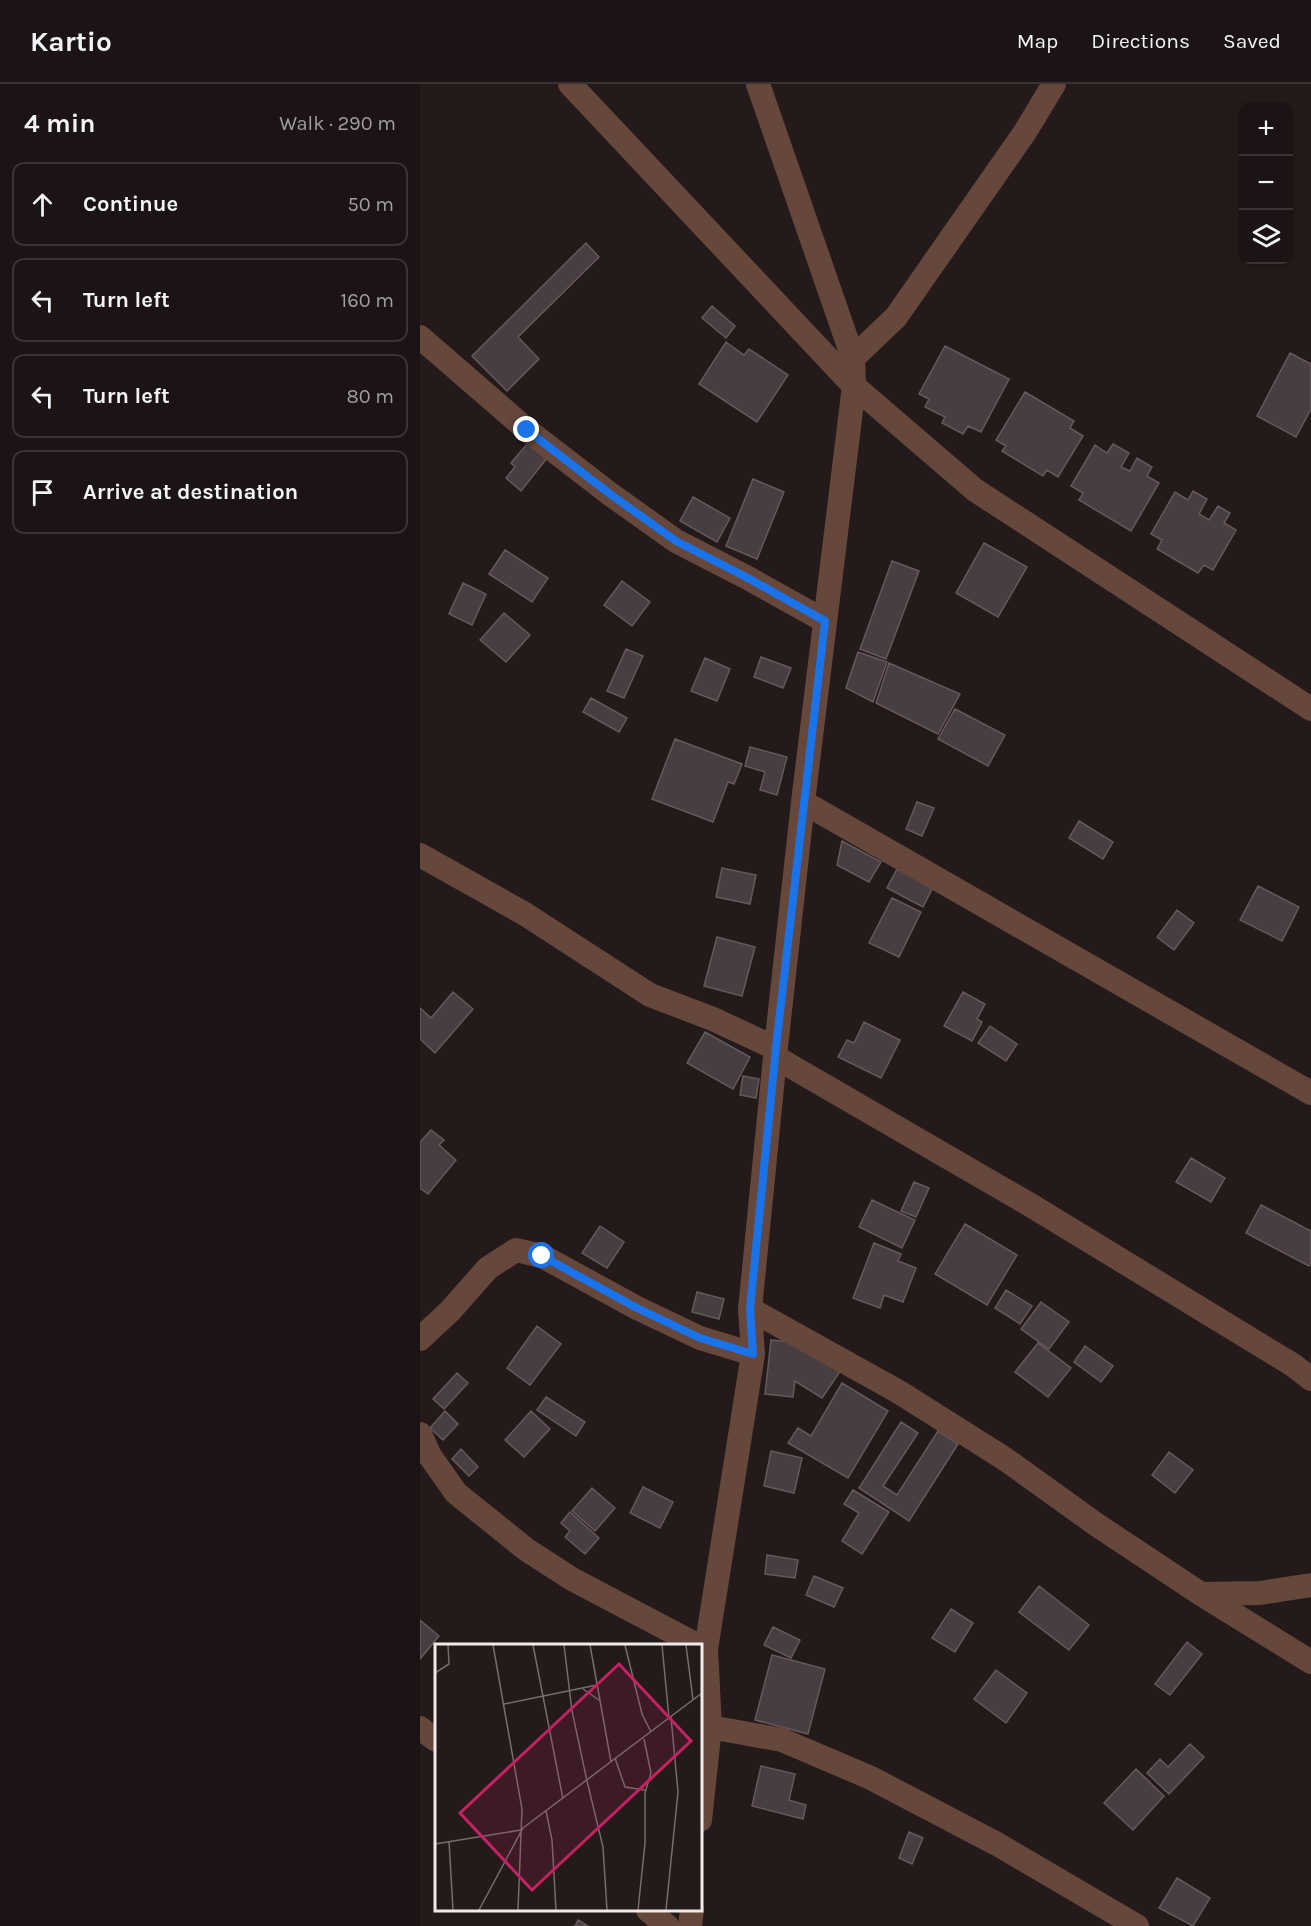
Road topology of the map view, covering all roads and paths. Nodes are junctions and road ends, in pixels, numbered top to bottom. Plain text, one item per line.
1 (570, 84) edge
2 (758, 84) edge
3 (1054, 84) edge
4 (420, 337) edge
5 (853, 358) junction
6 (854, 386) junction
7 (825, 621) junction
8 (1311, 709) edge
9 (803, 802) junction
10 (420, 855) edge
11 (776, 1052) junction
12 (1311, 1093) edge
13 (750, 1309) junction
14 (420, 1339) edge
15 (753, 1354) junction
16 (1311, 1379) edge
17 (420, 1434) edge
18 (1311, 1585) edge
19 (1201, 1594) junction
20 (696, 1644) edge
21 (702, 1647) edge
22 (1311, 1662) edge
23 (710, 1727) junction
24 (420, 1728) edge
25 (435, 1739) edge
26 (702, 1801) edge
27 (649, 1911) edge
28 (667, 1926) edge
29 (1137, 1926) edge

1 - 6 street
2 - 5 street
3 - 5 street
4 - 7 street
5 - 6 street
6 - 7 street
6 - 8 street
7 - 9 street
9 - 11 street
9 - 12 street
10 - 11 street
11 - 13 street
11 - 16 street
13 - 15 street
13 - 19 street
14 - 15 street
15 - 21 street
17 - 20 street
18 - 19 street
19 - 22 street
21 - 23 street
23 - 26 street
23 - 29 street
24 - 25 street
27 - 28 street

